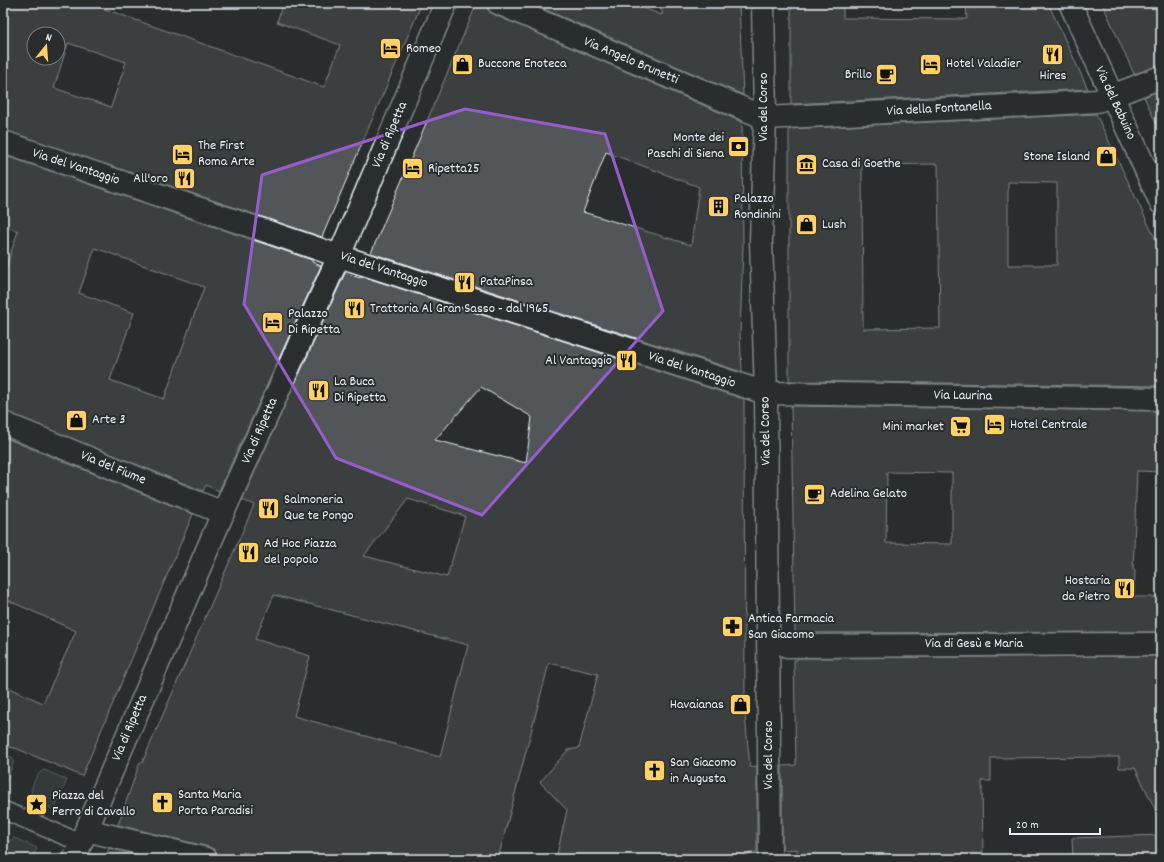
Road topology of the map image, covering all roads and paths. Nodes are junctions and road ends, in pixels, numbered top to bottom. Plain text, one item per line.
1 (446, 3) edge
2 (498, 3) edge
3 (763, 3) edge
4 (1070, 3) edge
5 (1161, 77) edge
6 (1112, 96) junction
7 (765, 118) junction
8 (3, 142) edge
9 (1161, 203) edge
10 (339, 256) junction
11 (766, 393) junction
12 (1161, 399) edge
13 (3, 423) edge
14 (223, 513) junction
15 (1161, 644) edge
16 (787, 646) dead end
17 (3, 810) edge
18 (80, 844) edge
19 (206, 859) edge
20 (770, 859) edge

1 - 10 street, Via di Ripetta
2 - 7 street, Via Angelo Brunetti
3 - 7 street, Via del Corso
4 - 6 street, Via del Babuino
5 - 6 street, Via della Fontanella
6 - 7 street, Via della Fontanella
6 - 9 street, Via del Babuino
7 - 11 street, Via del Corso
8 - 10 street, Via del Vantaggio
10 - 11 street, Via del Vantaggio
10 - 14 street, Via di Ripetta
11 - 12 street, Via Laurina
11 - 20 street, Via del Corso
13 - 14 street, Via del Fiume
14 - 18 street, Via di Ripetta
15 - 16 street, Via di Gesù e Maria
17 - 18 lane
18 - 19 street

